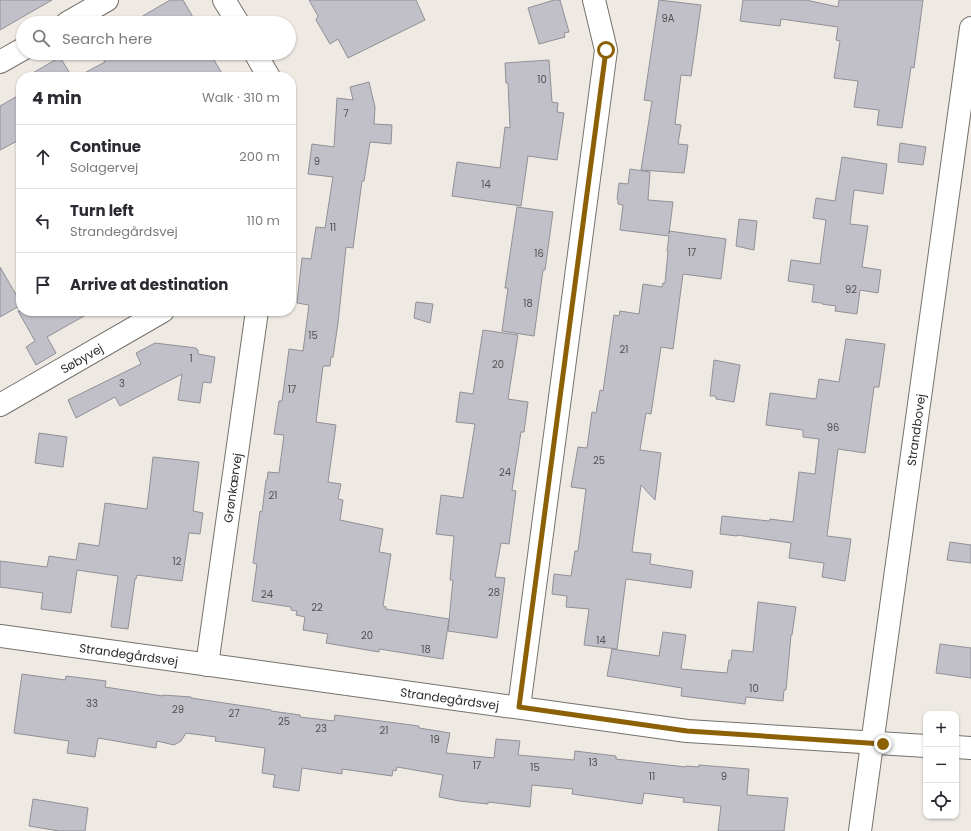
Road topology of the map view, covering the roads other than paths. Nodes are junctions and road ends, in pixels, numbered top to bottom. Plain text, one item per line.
1 (107, 0) edge
2 (224, 0) edge
3 (594, 0) edge
4 (79, 16) edge
5 (234, 16) edge
6 (971, 28) edge
7 (16, 53) edge
8 (259, 60) edge
9 (0, 62) edge
10 (266, 72) edge
11 (153, 316) edge
12 (256, 316) edge
13 (0, 405) edge
14 (0, 636) edge
15 (207, 665) junction
16 (519, 707) junction
17 (873, 743) junction
18 (923, 746) edge
19 (959, 747) edge
20 (971, 748) edge
21 (860, 831) edge

1 - 4 street
2 - 5 street
3 - 16 street
6 - 17 street, Strandbovej
7 - 9 street
8 - 10 street
11 - 13 street, Søbyvej
12 - 15 street, Grønkærvej
14 - 15 street, Strandegårdsvej
15 - 16 street, Strandegårdsvej
16 - 17 street, Strandegårdsvej
17 - 18 street, Strandegårdsvej
17 - 21 street, Strandbovej
19 - 20 street

